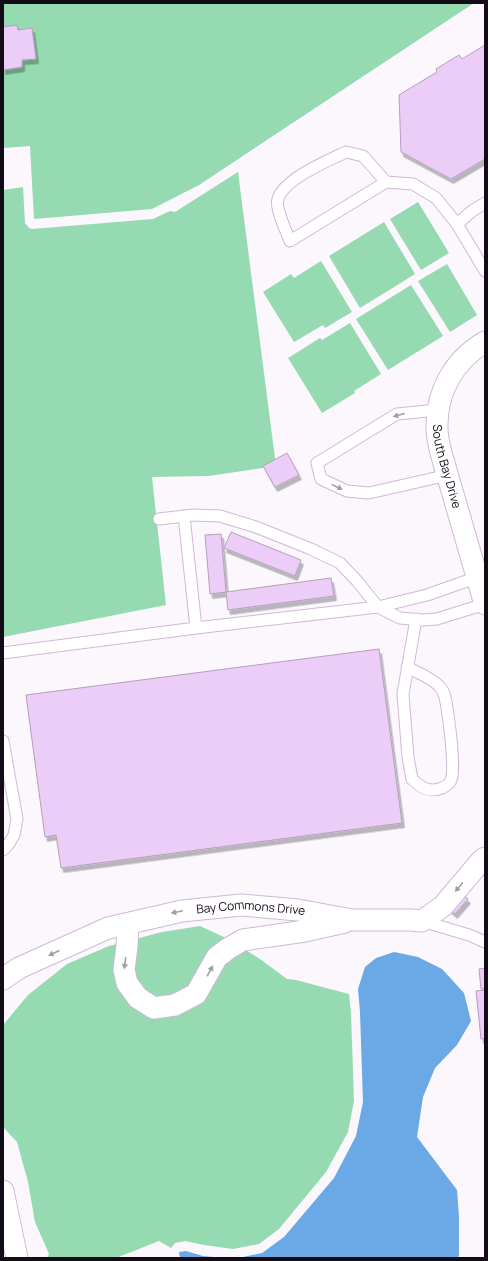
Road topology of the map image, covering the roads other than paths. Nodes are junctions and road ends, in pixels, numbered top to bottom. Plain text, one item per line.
1 (386, 182) junction
2 (485, 204) edge
3 (457, 224) junction
4 (485, 271) edge
5 (485, 342) edge
6 (438, 410) junction
7 (448, 475) junction
8 (184, 516) junction
9 (159, 519) dead end
10 (478, 577) junction
11 (485, 604) edge
12 (378, 607) junction
13 (416, 619) junction
14 (196, 628) junction
15 (3, 653) edge
16 (406, 667) junction
17 (3, 741) edge
18 (3, 850) edge
19 (485, 858) edge
20 (352, 920) junction
21 (422, 922) junction
22 (128, 924) junction
23 (485, 942) edge
24 (3, 979) edge
25 (3, 1191) edge
26 (17, 1258) edge

1 - 1 lane
1 - 3 lane
2 - 3 lane
3 - 4 lane
5 - 6 street, South Bay Drive
6 - 7 street, South Bay Drive
6 -> 7 lane
7 - 10 street, South Bay Drive
8 - 9 lane
8 - 12 lane
8 - 14 lane
10 - 11 street, South Bay Drive
10 - 12 lane
11 - 13 lane
12 - 13 lane
12 - 14 lane
13 - 16 lane
14 - 15 lane
16 - 16 lane
17 - 18 lane
19 -> 21 street
20 - 21 street, Bay Commons Drive
20 -> 22 street, Bay Commons Drive
22 -> 20 street
21 - 23 lane
22 -> 24 street, Bay Commons Drive
25 - 26 street

